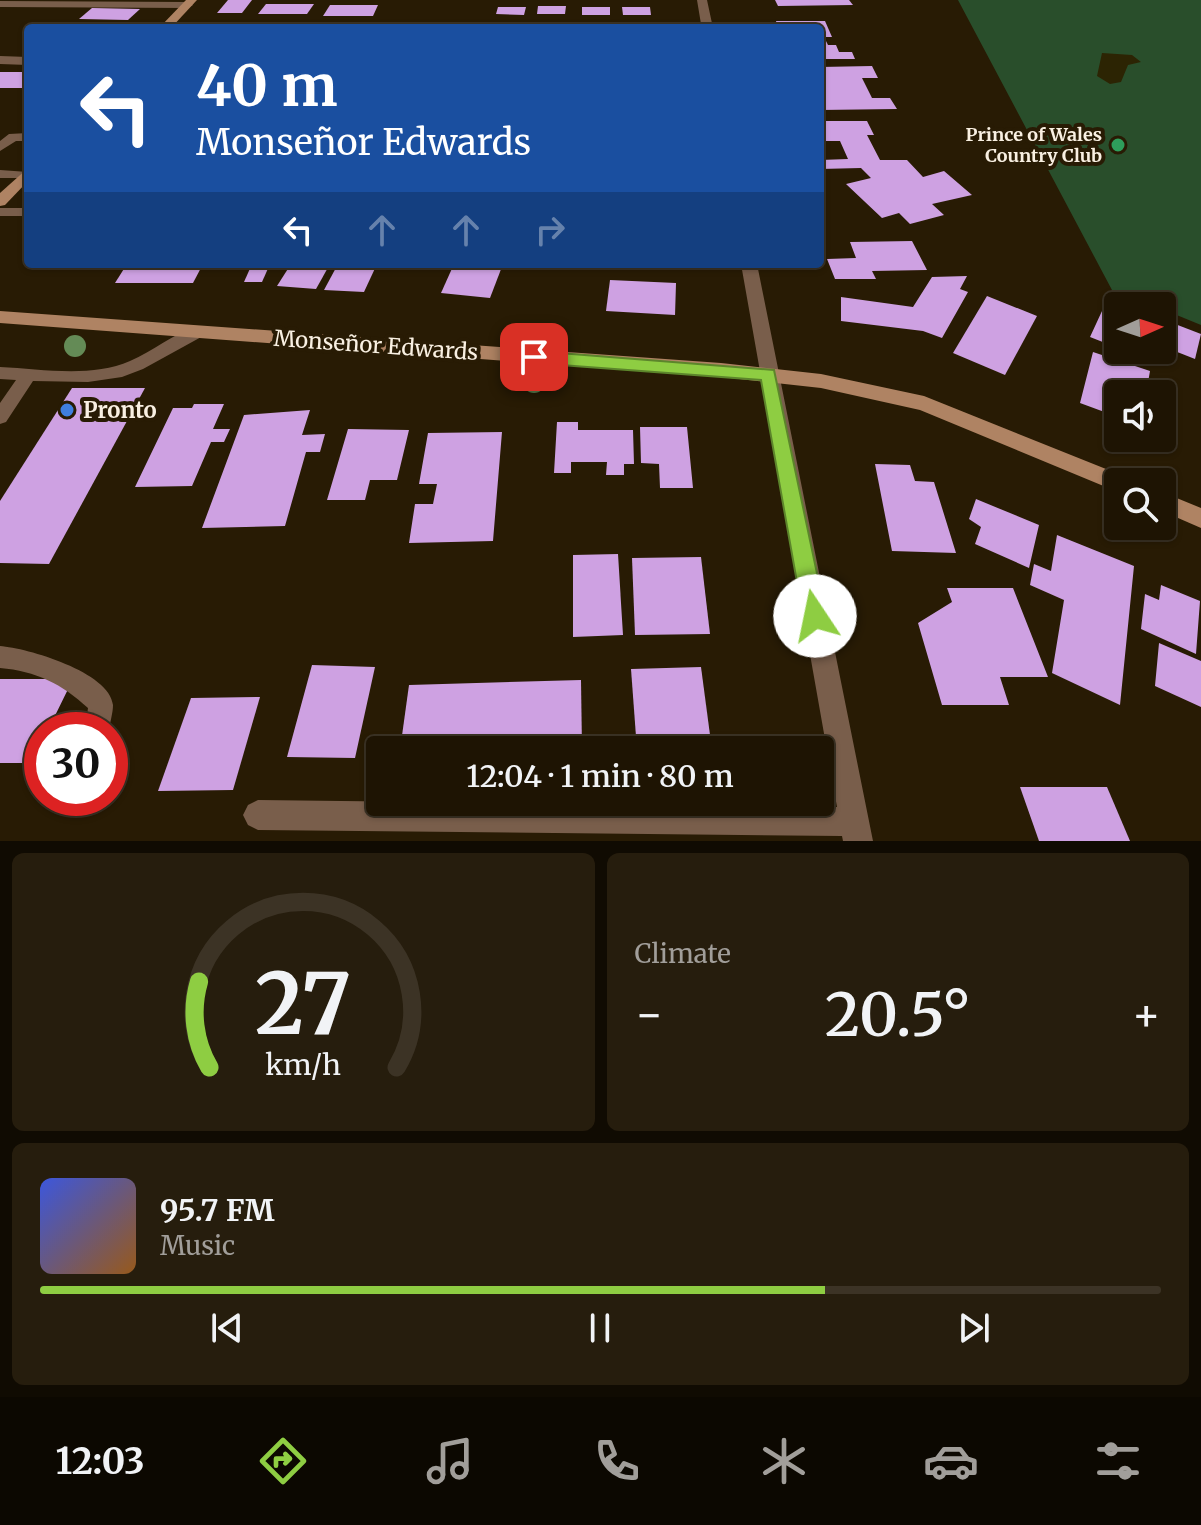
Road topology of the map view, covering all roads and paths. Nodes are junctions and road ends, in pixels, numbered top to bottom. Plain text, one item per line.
1 (702, 0) edge
2 (190, 2) edge
3 (0, 4) edge
4 (169, 24) edge
5 (706, 24) edge
6 (0, 60) edge
7 (24, 61) edge
8 (24, 137) edge
9 (0, 147) edge
10 (0, 174) edge
11 (24, 174) edge
12 (24, 177) edge
13 (0, 202) edge
14 (0, 212) edge
15 (24, 212) edge
16 (750, 268) edge
17 (0, 317) edge
18 (197, 332) junction
19 (0, 373) edge
20 (29, 374) junction
21 (768, 374) junction
22 (0, 417) edge
23 (1104, 477) edge
24 (1176, 507) edge
25 (1201, 518) edge
26 (0, 657) edge
27 (100, 712) edge
28 (258, 815) dead end
29 (856, 831) edge

1 - 5 street
2 - 3 street
2 - 4 street
6 - 7 street
8 - 9 lane
10 - 11 lane
12 - 13 street
14 - 15 lane
16 - 21 street
17 - 18 street, Monseñor Edwards
18 - 20 lane
18 - 21 street, Monseñor Edwards
19 - 20 lane
20 - 22 lane
21 - 23 street, Monseñor Edwards
21 - 29 street
24 - 25 street
26 - 27 lane
28 - 29 street

